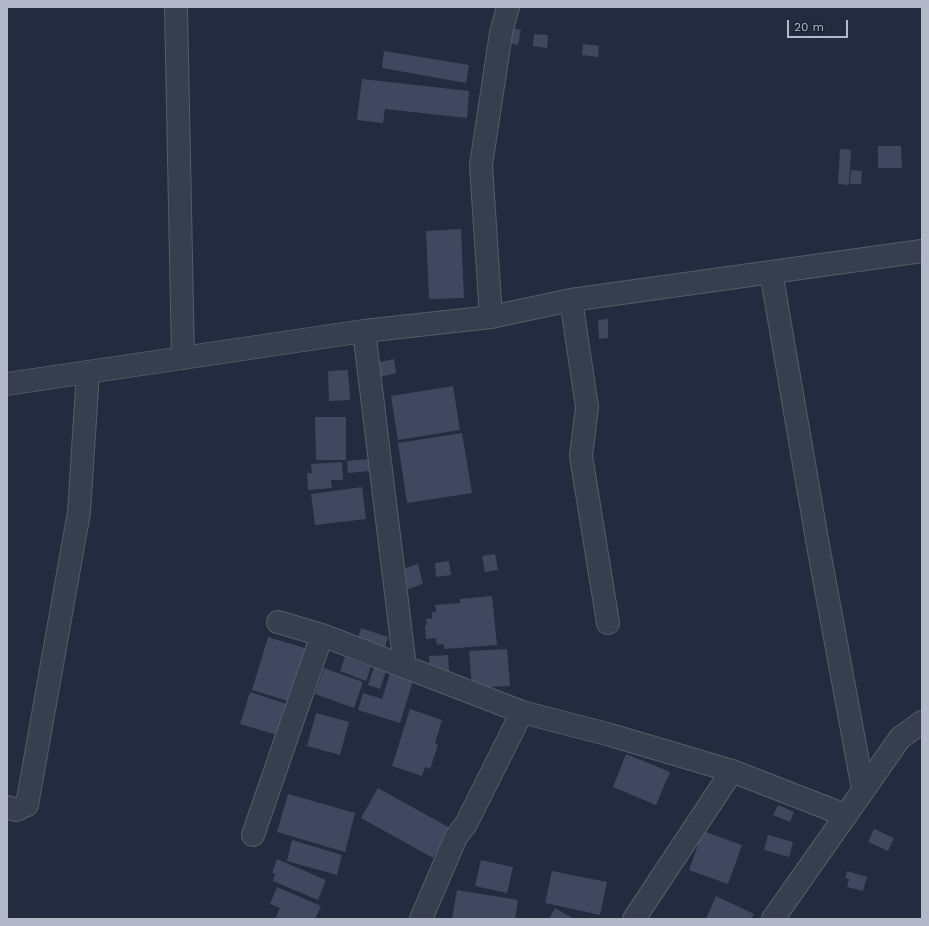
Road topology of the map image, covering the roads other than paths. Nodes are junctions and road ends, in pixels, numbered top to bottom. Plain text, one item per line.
1 (176, 7) edge
2 (508, 7) edge
3 (922, 251) edge
4 (771, 272) junction
5 (571, 300) junction
6 (491, 317) junction
7 (364, 331) junction
8 (183, 358) junction
9 (88, 372) junction
10 (7, 384) edge
11 (278, 622) dead end
12 (608, 623) dead end
13 (322, 635) junction
14 (405, 667) junction
15 (522, 712) junction
16 (922, 722) edge
17 (732, 771) junction
18 (863, 789) junction
19 (7, 808) edge
20 (845, 815) junction
21 (253, 835) dead end
22 (421, 919) edge
23 (634, 919) edge
24 (773, 919) edge

1 - 8 street
2 - 6 street
3 - 4 street
4 - 5 street
4 - 18 street
5 - 6 street
5 - 12 street
6 - 7 street
7 - 8 street
7 - 14 street
8 - 9 street
9 - 10 street
9 - 19 street
11 - 13 street
13 - 14 street
13 - 21 street
14 - 15 street
15 - 17 street
15 - 22 street
16 - 18 street
17 - 20 street
17 - 23 street
18 - 20 street
20 - 24 street

